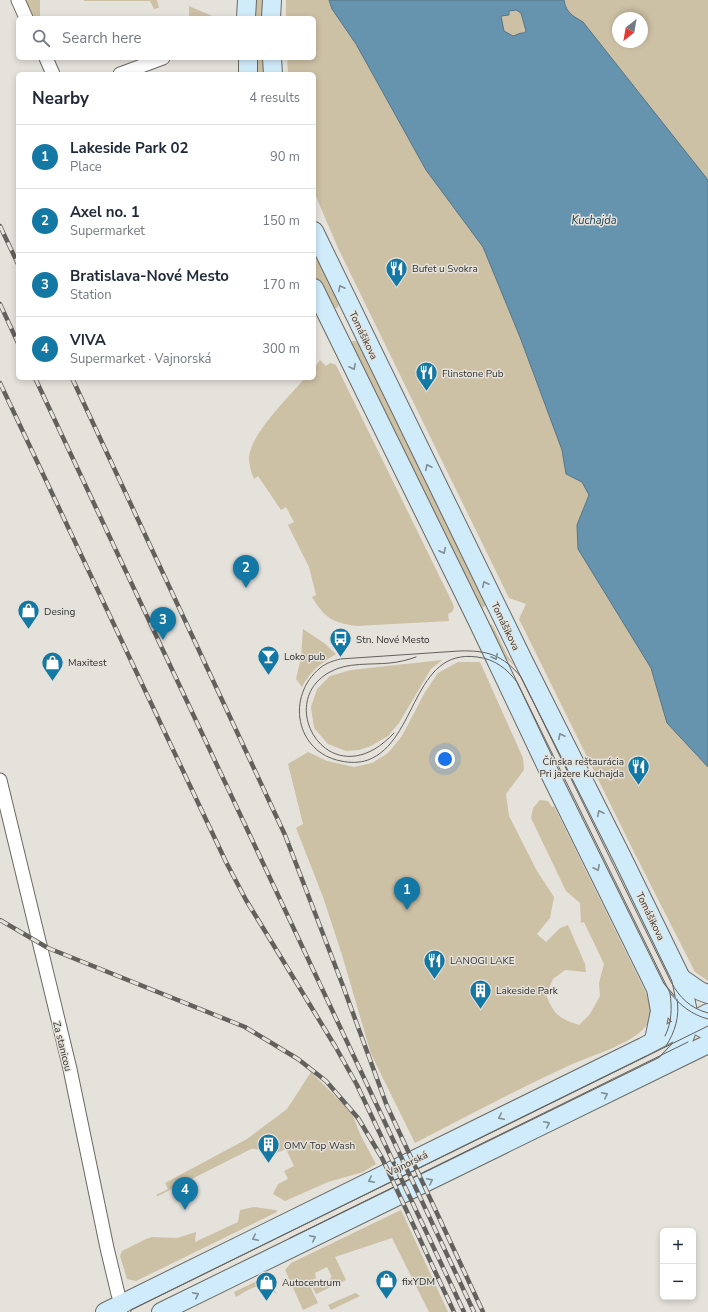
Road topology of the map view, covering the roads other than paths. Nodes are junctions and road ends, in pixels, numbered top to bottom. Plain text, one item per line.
1 (18, 0) edge
2 (246, 0) edge
3 (272, 0) edge
4 (25, 16) edge
5 (239, 16) edge
6 (246, 16) edge
7 (271, 16) edge
8 (47, 60) edge
9 (158, 60) edge
10 (272, 60) edge
11 (52, 72) edge
12 (125, 72) edge
13 (273, 72) edge
14 (316, 236) edge
15 (316, 292) edge
16 (0, 780) edge
17 (681, 978) junction
18 (656, 989) junction
19 (708, 994) edge
20 (708, 1013) edge
21 (690, 1022) junction
22 (708, 1031) edge
23 (654, 1040) junction
24 (708, 1044) edge
25 (666, 1064) junction
26 (123, 1308) edge
27 (105, 1312) edge
28 (161, 1312) edge

1 - 4 street
2 - 5 street
2 - 6 main road
3 - 7 main road
8 - 11 street
9 - 12 street
10 - 13 main road
17 -> 14 main road, Tomášikova
15 -> 18 main road
16 - 26 street, Za stanicou
17 - 19 main road
17 - 21 main road, Tomášikova
18 - 21 main road
18 - 23 main road
20 - 21 main road, Vajnorská
21 - 22 main road
21 - 23 main road, Vajnorská
21 - 25 main road
23 -> 26 main road, Vajnorská
24 - 25 main road
28 -> 25 main road
26 - 27 main road, Vajnorská

